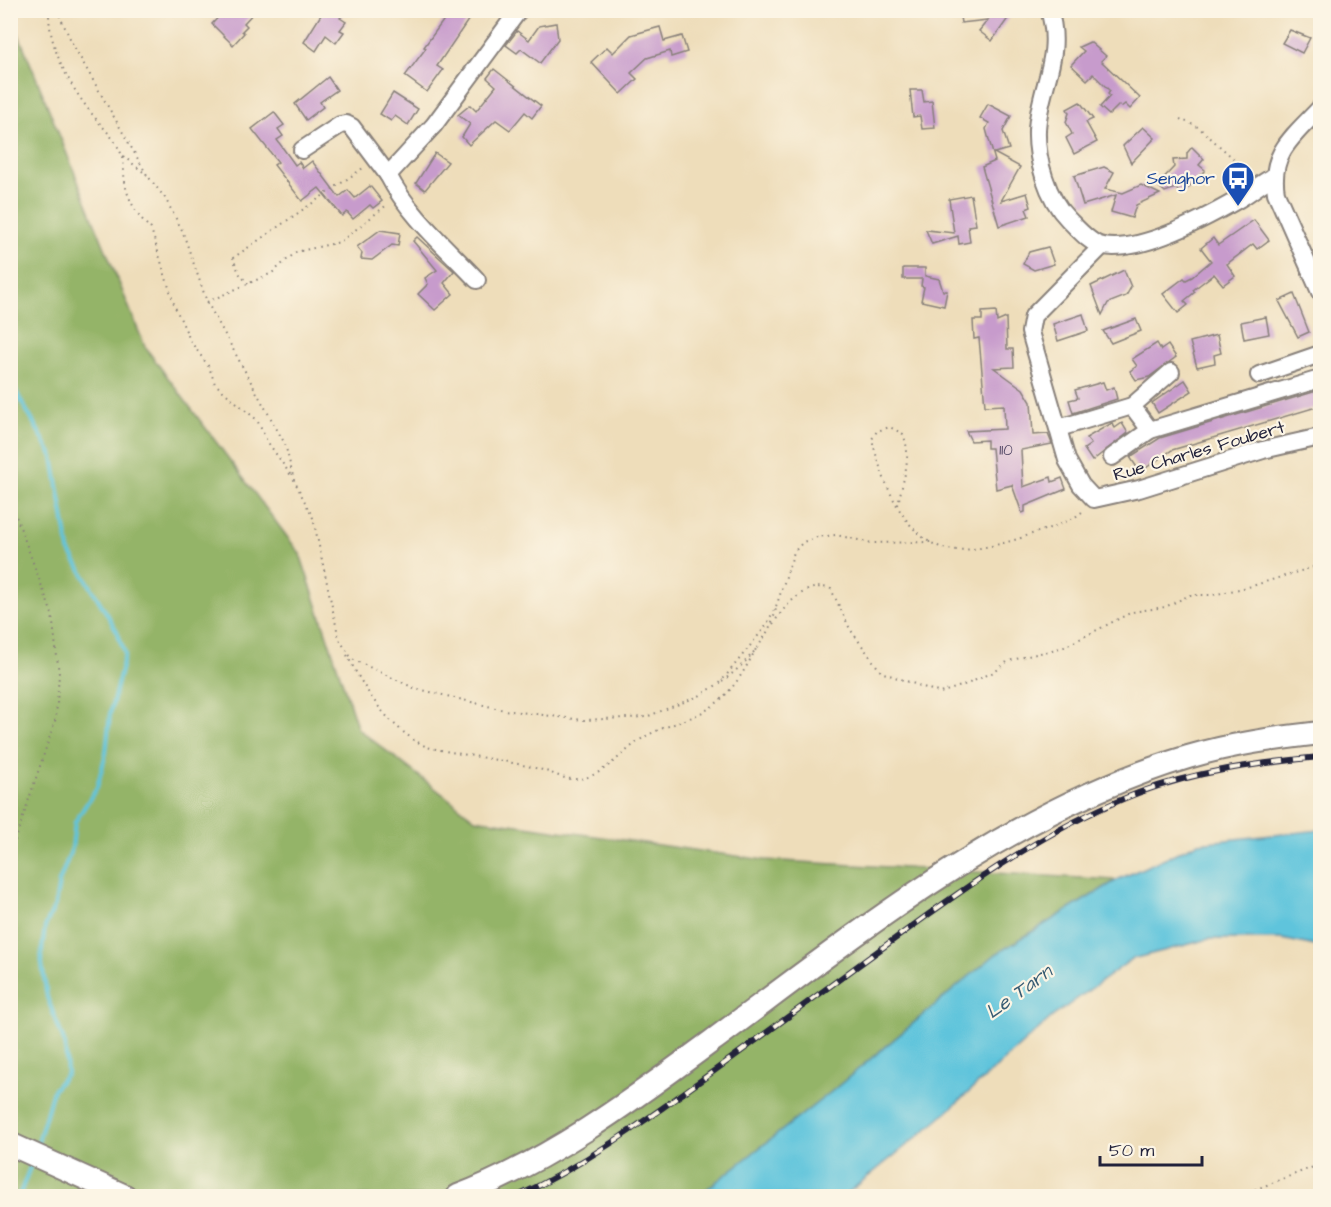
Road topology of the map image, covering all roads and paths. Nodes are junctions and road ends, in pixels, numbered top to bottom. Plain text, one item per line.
1 (49, 10) edge
2 (57, 10) edge
3 (519, 10) edge
4 (1049, 10) edge
5 (1320, 108) edge
6 (1180, 119) dead end
7 (302, 150) dead end
8 (121, 154) junction
9 (376, 159) junction
10 (147, 175) junction
11 (388, 175) junction
12 (1267, 180) junction
13 (398, 195) junction
14 (1102, 246) junction
15 (477, 280) dead end
16 (248, 284) junction
17 (1320, 292) edge
18 (207, 302) junction
19 (1320, 354) edge
20 (1171, 372) dead end
21 (1259, 375) dead end
22 (1320, 379) edge
23 (1132, 405) junction
24 (1059, 428) junction
25 (1150, 430) junction
26 (1320, 437) edge
27 (1112, 458) dead end
28 (294, 480) junction
29 (1094, 498) junction
30 (10, 500) edge
31 (897, 505) junction
32 (931, 542) junction
33 (1320, 565) edge
34 (777, 604) junction
35 (773, 624) junction
36 (757, 647) junction
37 (344, 650) junction
38 (720, 683) junction
39 (1320, 734) edge
40 (10, 856) edge
41 (10, 1144) edge
42 (1320, 1161) edge
43 (125, 1197) edge
44 (458, 1197) edge
45 (1238, 1197) edge

1 - 8 path
2 - 10 path
3 - 11 street
4 - 14 street
5 - 12 street
6 - 12 path
7 - 9 street
8 - 10 path
8 - 28 path
9 - 11 street
9 - 16 path
10 - 18 path
11 - 13 street
12 - 14 street
12 - 17 street
13 - 15 street
13 - 16 path
14 - 24 street, Rue Charles Foubert
16 - 18 path
18 - 28 path
19 - 21 street
20 - 23 street
22 - 25 street
23 - 24 street
23 - 25 street
24 - 29 street, Rue Charles Foubert
25 - 27 street
26 - 29 street, Rue Charles Foubert
28 - 37 path
29 - 32 path
30 - 40 path
31 - 31 path
31 - 32 path
32 - 34 path
33 - 35 path
34 - 35 path
34 - 38 path
35 - 36 path
36 - 37 path
36 - 38 path
37 - 38 path
39 - 44 main road
41 - 43 main road
42 - 45 path

